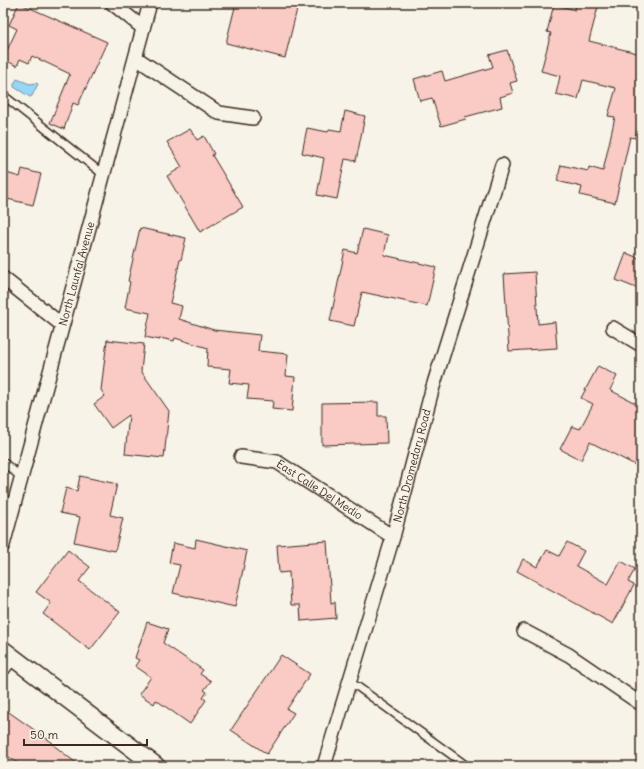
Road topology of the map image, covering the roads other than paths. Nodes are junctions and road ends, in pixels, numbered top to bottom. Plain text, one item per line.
1 (112, 3) edge
2 (150, 3) edge
3 (143, 28) junction
4 (136, 58) junction
5 (3, 95) edge
6 (253, 118) dead end
7 (502, 165) dead end
8 (104, 175) junction
9 (3, 278) edge
10 (62, 325) junction
11 (613, 328) dead end
12 (641, 346) edge
13 (241, 457) dead end
14 (3, 462) edge
15 (21, 477) junction
16 (393, 537) junction
17 (3, 545) edge
18 (524, 631) dead end
19 (6, 658) edge
20 (349, 682) junction
21 (641, 704) edge
22 (156, 766) edge
23 (324, 766) edge
24 (467, 766) edge

1 - 3 street
2 - 3 street, North Launfal Avenue
3 - 4 street, North Launfal Avenue
4 - 6 street
4 - 8 street, North Launfal Avenue
5 - 8 lane
7 - 16 street, North Dromedary Road
8 - 10 street, North Launfal Avenue
9 - 10 street
10 - 15 street, North Launfal Avenue
11 - 12 street
13 - 16 street, East Calle Del Medio
14 - 15 lane
15 - 17 street, North Launfal Avenue
16 - 20 street, North Dromedary Road
18 - 21 street
19 - 22 street
20 - 23 street, North Dromedary Road
20 - 24 lane

